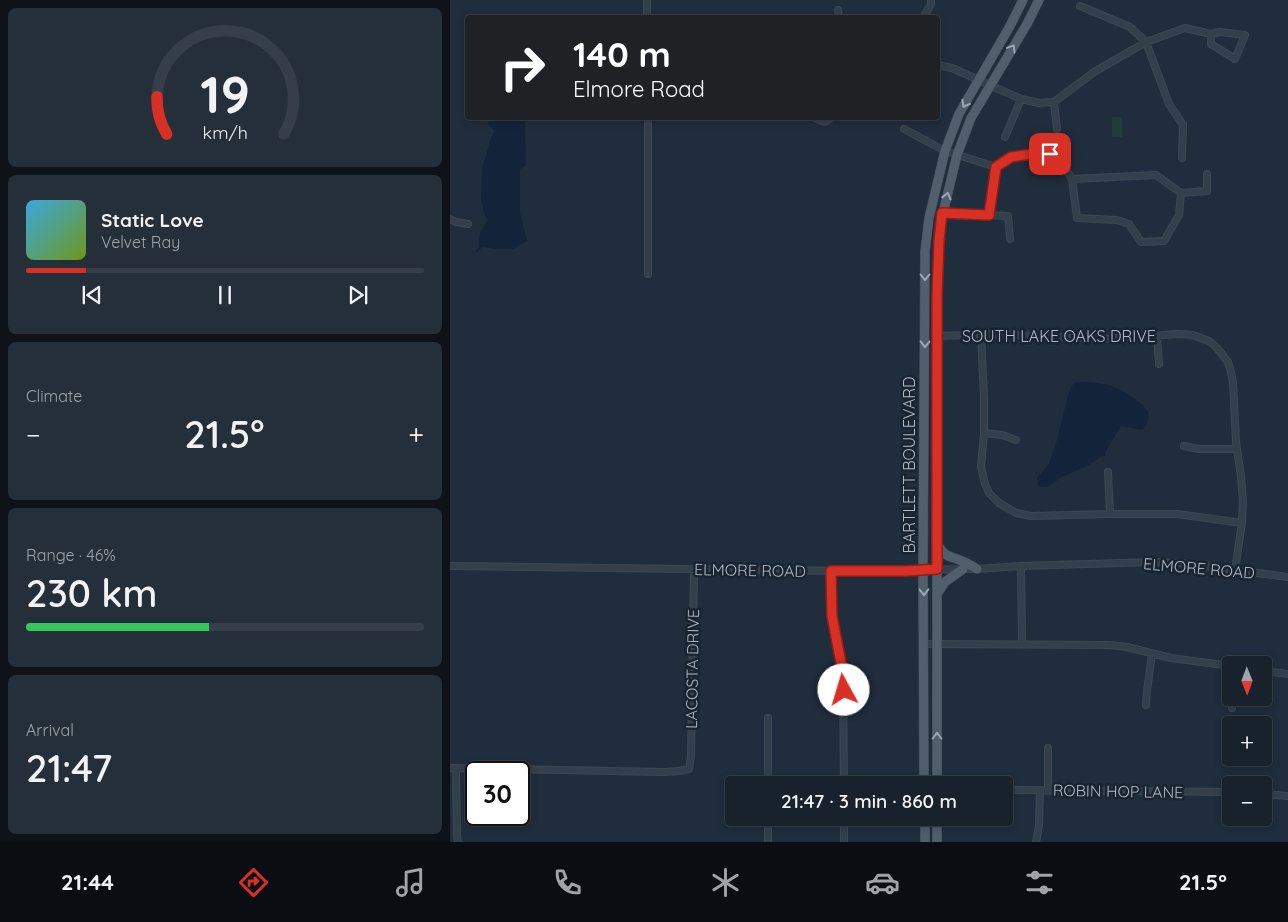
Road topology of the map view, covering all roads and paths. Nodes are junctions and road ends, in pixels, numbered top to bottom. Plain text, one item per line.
1 (647, 0) edge
2 (931, 0) edge
3 (1023, 0) edge
4 (1040, 0) edge
5 (1080, 6) dead end
6 (838, 10) dead end
7 (647, 15) edge
8 (839, 15) edge
9 (925, 15) edge
10 (1211, 34) junction
11 (1146, 42) junction
12 (940, 65) edge
13 (984, 83) junction
14 (1021, 99) junction
15 (1054, 102) junction
16 (648, 120) edge
17 (904, 129) dead end
18 (1056, 129) dead end
19 (1005, 137) dead end
20 (951, 153) junction
21 (1182, 158) dead end
22 (996, 167) junction
23 (1207, 174) dead end
24 (1072, 179) junction
25 (1181, 193) junction
26 (942, 213) junction
27 (989, 215) junction
28 (451, 221) edge
29 (468, 224) dead end
30 (1010, 239) dead end
31 (925, 251) junction
32 (939, 251) junction
33 (648, 274) dead end
34 (981, 335) junction
35 (937, 336) junction
36 (1157, 336) junction
37 (1159, 364) dead end
38 (984, 432) junction
39 (924, 433) junction
40 (937, 433) junction
41 (1016, 440) dead end
42 (1184, 446) dead end
43 (1237, 449) junction
44 (1108, 472) dead end
45 (1110, 514) junction
46 (1242, 523) junction
47 (937, 542) junction
48 (450, 566) edge
49 (1021, 566) junction
50 (694, 569) junction
51 (923, 569) junction
52 (937, 569) junction
53 (963, 569) junction
54 (977, 569) junction
55 (1235, 570) junction
56 (831, 571) junction
57 (1288, 577) edge
58 (937, 594) junction
59 (924, 644) junction
60 (936, 644) junction
61 (1022, 644) junction
62 (1152, 654) junction
63 (1222, 665) edge
64 (1272, 672) edge
65 (1288, 674) edge
66 (1146, 705) dead end
67 (768, 718) dead end
68 (1048, 748) dead end
69 (453, 768) edge
70 (768, 776) edge
71 (844, 776) edge
72 (924, 776) edge
73 (937, 776) edge
74 (1013, 790) edge
75 (1040, 790) junction
76 (1048, 790) junction
77 (1222, 792) edge
78 (1272, 795) edge
79 (1288, 796) edge
80 (768, 826) edge
81 (844, 826) edge
82 (924, 826) edge
83 (937, 826) edge
84 (458, 842) edge
85 (768, 842) edge
86 (844, 842) edge
87 (925, 842) edge
88 (937, 842) edge
89 (1036, 842) edge

1 - 7 street
2 - 9 street
3 - 13 main road
13 -> 4 main road
5 - 11 street
6 - 8 street
10 - 10 street
10 - 11 street
11 - 15 street
11 - 21 street
12 - 13 street
13 - 14 street
13 - 20 main road
13 -> 20 main road
14 - 15 street
14 - 19 street
15 - 18 street
16 - 33 street
17 - 20 street
20 - 22 street
26 -> 20 main road, BARTLETT BOULEVARD
20 - 31 main road, BARTLETT BOULEVARD
22 - 24 street
22 - 27 street
23 - 25 street
24 - 25 street
24 - 25 street
26 - 27 street
26 - 32 main road, BARTLETT BOULEVARD
27 - 30 street
28 - 29 street
31 - 32 main road
31 -> 39 main road, BARTLETT BOULEVARD
32 - 35 main road, BARTLETT BOULEVARD
34 - 35 street, SOUTH LAKE OAKS DRIVE
34 - 36 street, SOUTH LAKE OAKS DRIVE
34 - 38 street
35 - 40 main road, BARTLETT BOULEVARD
36 - 37 street
36 - 43 street, SOUTH LAKE OAKS DRIVE
38 - 41 street
38 - 45 street
39 - 40 main road
39 - 51 main road, BARTLETT BOULEVARD
40 - 47 main road, BARTLETT BOULEVARD
42 - 43 street
43 - 46 street
44 - 45 street
45 - 46 street
46 - 55 street
47 - 52 main road, BARTLETT BOULEVARD
47 - 54 main road
48 - 50 street, ELMORE ROAD
49 - 54 street, ELMORE ROAD
49 - 55 street, ELMORE ROAD
49 - 61 street
50 - 56 street, ELMORE ROAD
50 - 69 street, LACOSTA DRIVE
51 - 52 street, ELMORE ROAD
51 - 56 street, ELMORE ROAD
51 -> 59 main road, BARTLETT BOULEVARD
52 - 53 street, ELMORE ROAD
52 - 58 main road, BARTLETT BOULEVARD
53 - 54 street, ELMORE ROAD
53 - 58 main road
55 - 57 street, ELMORE ROAD
56 - 71 street
58 - 60 main road, BARTLETT BOULEVARD
59 - 60 street
59 - 72 main road, BARTLETT BOULEVARD
60 - 61 street
73 -> 60 main road, BARTLETT BOULEVARD
61 - 62 street
62 - 63 street
62 - 66 street
64 - 65 street
67 - 70 street
68 - 76 street
69 - 84 street
74 - 75 street, ROBIN HOP LANE
75 - 76 street, ROBIN HOP LANE
75 - 89 street
76 - 77 street, ROBIN HOP LANE
78 - 79 street
80 - 85 street
81 - 86 street
82 - 87 main road
83 - 88 main road

